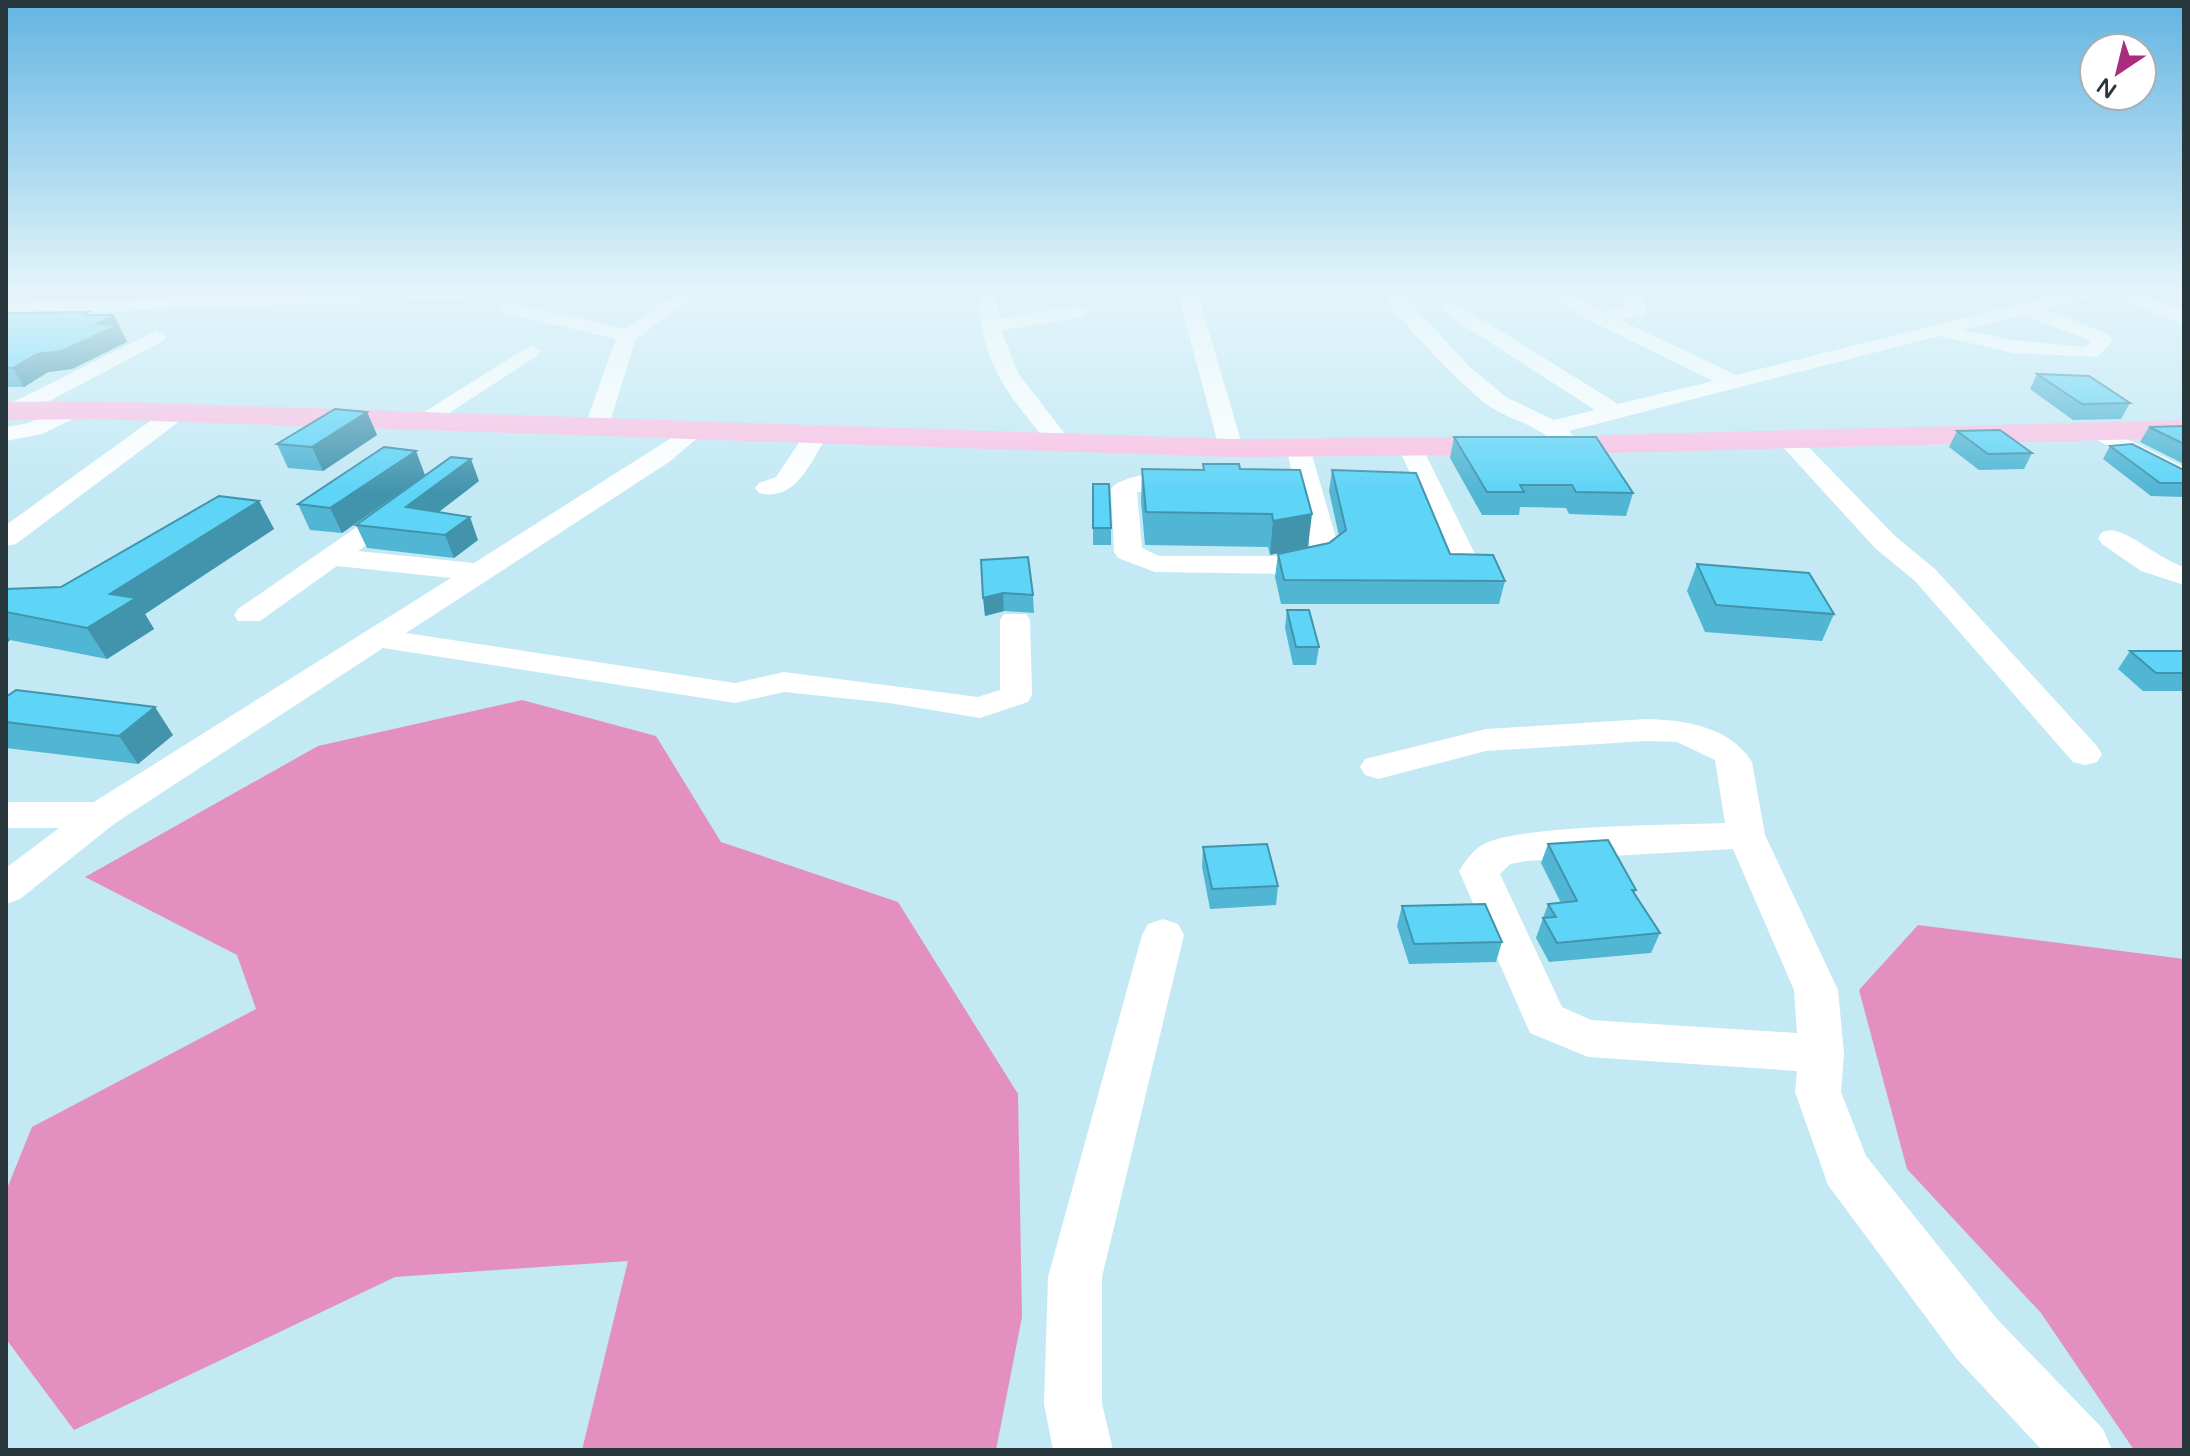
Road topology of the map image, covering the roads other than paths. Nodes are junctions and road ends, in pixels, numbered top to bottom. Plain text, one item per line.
1 (122, 356) edge
2 (523, 356) edge
3 (620, 356) edge
4 (998, 356) edge
5 (1205, 356) edge
6 (1446, 356) edge
7 (1526, 356) edge
8 (1679, 356) edge
9 (1831, 356) edge
10 (1731, 381) junction
11 (1611, 410) junction
12 (176, 413) junction
13 (9, 418) edge
14 (420, 422) junction
15 (596, 428) junction
16 (2184, 429) edge
17 (695, 430) junction
18 (2097, 431) junction
19 (816, 434) junction
20 (1562, 436) junction
21 (1788, 439) junction
22 (1060, 443) junction
23 (1410, 447) junction
24 (1231, 448) junction
25 (1298, 448) junction
26 (2184, 477) edge
27 (1215, 483) edge
28 (1277, 484) edge
29 (1308, 484) junction
30 (768, 488) dead end
31 (416, 497) edge
32 (6, 538) edge
33 (2112, 538) dead end
34 (332, 557) junction
35 (1464, 560) edge
36 (476, 572) junction
37 (2184, 576) edge
38 (249, 615) dead end
39 (1015, 620) dead end
40 (376, 638) junction
41 (2085, 754) dead end
42 (1378, 767) dead end
43 (6, 815) edge
44 (101, 815) junction
45 (1746, 835) junction
46 (6, 889) edge
47 (1163, 935) dead end
48 (1821, 1054) junction
49 (1083, 1450) edge
50 (2082, 1450) edge

1 - 13 street
2 - 14 street
3 - 15 street
4 - 22 street
5 - 24 street
6 - 20 street
7 - 11 street
8 - 10 street
9 - 10 street
10 - 11 street
11 - 20 street
12 - 13 main road
12 - 14 main road
12 - 32 street
14 - 15 main road
15 - 17 main road
16 - 18 main road
17 - 19 main road
17 - 36 street
18 - 21 main road
18 - 26 street
19 - 22 main road
19 - 30 street
20 - 21 main road
20 - 23 main road
21 - 41 street
22 - 24 main road
23 - 25 main road
23 - 35 street
24 - 25 main road
25 - 29 street
27 - 29 street
28 - 29 street
31 - 34 street
33 - 37 street
34 - 36 street
34 - 38 street
36 - 40 street
39 - 40 street
40 - 44 street
42 - 45 street
43 - 44 street
44 - 46 street
45 - 48 street
45 - 48 street
47 - 49 street
48 - 50 street

